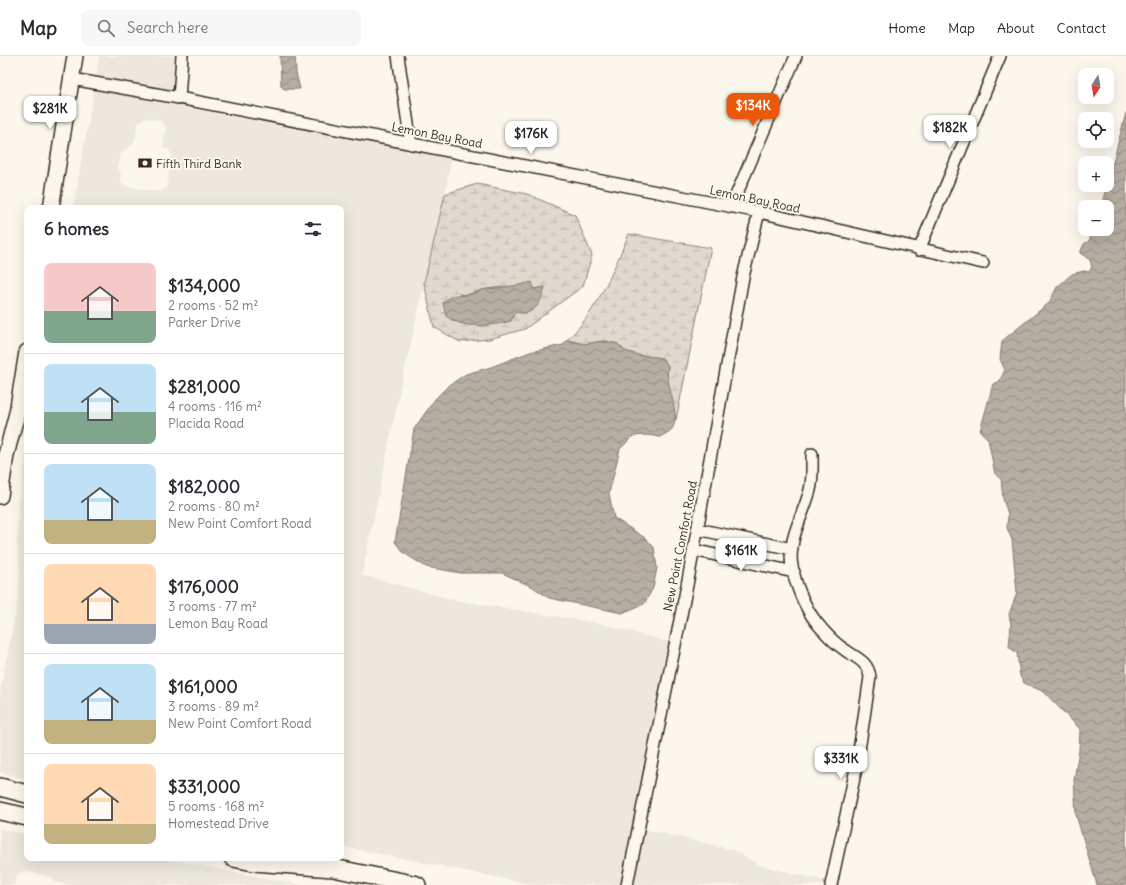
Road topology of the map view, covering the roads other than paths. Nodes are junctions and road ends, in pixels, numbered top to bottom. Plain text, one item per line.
1 (75, 56) edge
2 (182, 56) edge
3 (398, 56) edge
4 (796, 56) edge
5 (1000, 56) edge
6 (72, 79) junction
7 (179, 98) junction
8 (411, 144) junction
9 (52, 205) edge
10 (731, 207) junction
11 (759, 212) junction
12 (919, 250) junction
13 (983, 263) dead end
14 (24, 370) edge
15 (812, 454) dead end
16 (0, 496) edge
17 (697, 529) junction
18 (792, 549) junction
19 (693, 550) junction
20 (794, 572) junction
21 (0, 787) edge
22 (24, 793) edge
23 (0, 811) edge
24 (24, 816) edge
25 (249, 861) edge
26 (313, 861) edge
27 (333, 868) junction
28 (417, 885) edge
29 (627, 885) edge
30 (831, 885) edge

1 - 6 main road
2 - 7 street
3 - 8 street
4 - 10 street
5 - 12 street
6 - 7 street, Lemon Bay Road
6 - 9 main road
7 - 8 street, Lemon Bay Road
8 - 10 street, Lemon Bay Road
10 - 11 street, Lemon Bay Road
11 - 12 street, Lemon Bay Road
11 - 17 street, New Point Comfort Road
12 - 13 street, Lemon Bay Road
14 - 16 main road
15 - 18 street
17 - 18 street
17 - 19 street, New Point Comfort Road
18 - 20 street
19 - 20 street
19 - 29 street, New Point Comfort Road
20 - 30 street
21 - 22 main road
23 - 24 main road
25 - 27 main road
26 - 27 main road
27 - 28 main road

